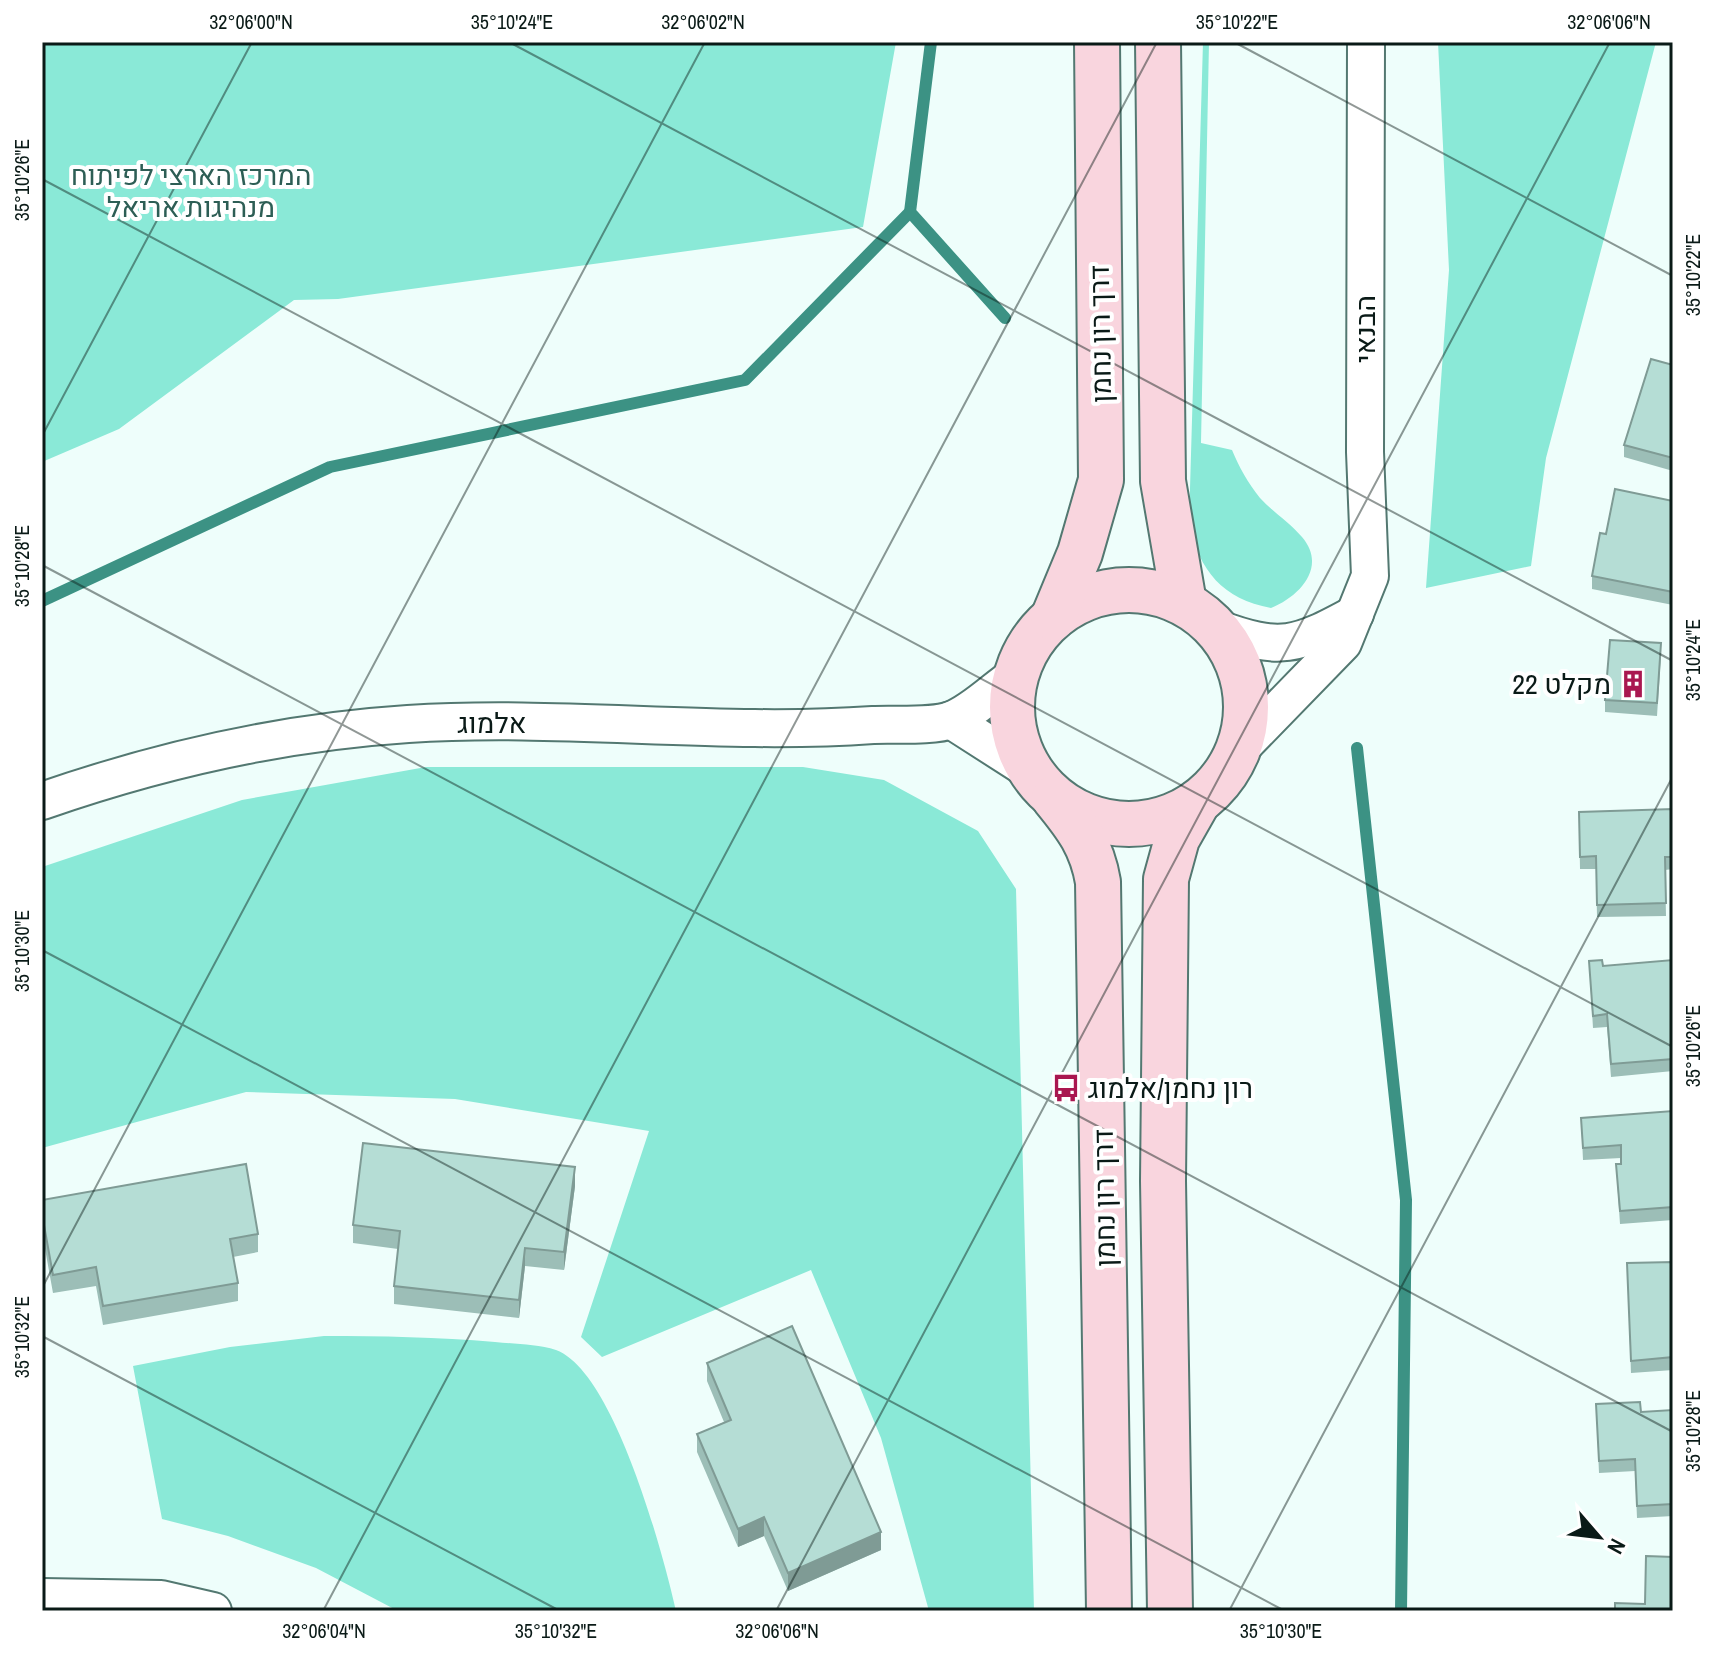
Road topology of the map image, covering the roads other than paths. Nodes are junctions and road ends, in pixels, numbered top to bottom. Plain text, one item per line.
1 (1097, 42) edge
2 (1158, 42) edge
3 (1366, 42) edge
4 (1355, 614) junction
5 (1200, 616) junction
6 (1053, 618) junction
7 (1016, 675) junction
8 (951, 720) junction
9 (1238, 751) junction
10 (1042, 784) junction
11 (42, 801) edge
12 (1198, 802) junction
13 (42, 1597) edge
14 (213, 1611) edge
15 (1109, 1611) edge
16 (1170, 1611) edge

1 - 6 main road, דרך רון נחמן
2 - 5 main road
3 - 4 street, הבנאי
4 - 5 street
4 - 9 street, הבנאי
5 - 6 main road
5 - 9 main road
6 - 7 main road
7 - 8 street
7 - 10 main road
8 - 10 street
8 - 11 street, אלמוג
9 - 12 main road
10 - 12 main road
10 - 15 main road, דרך רון נחמן
12 - 16 main road
13 - 14 street

